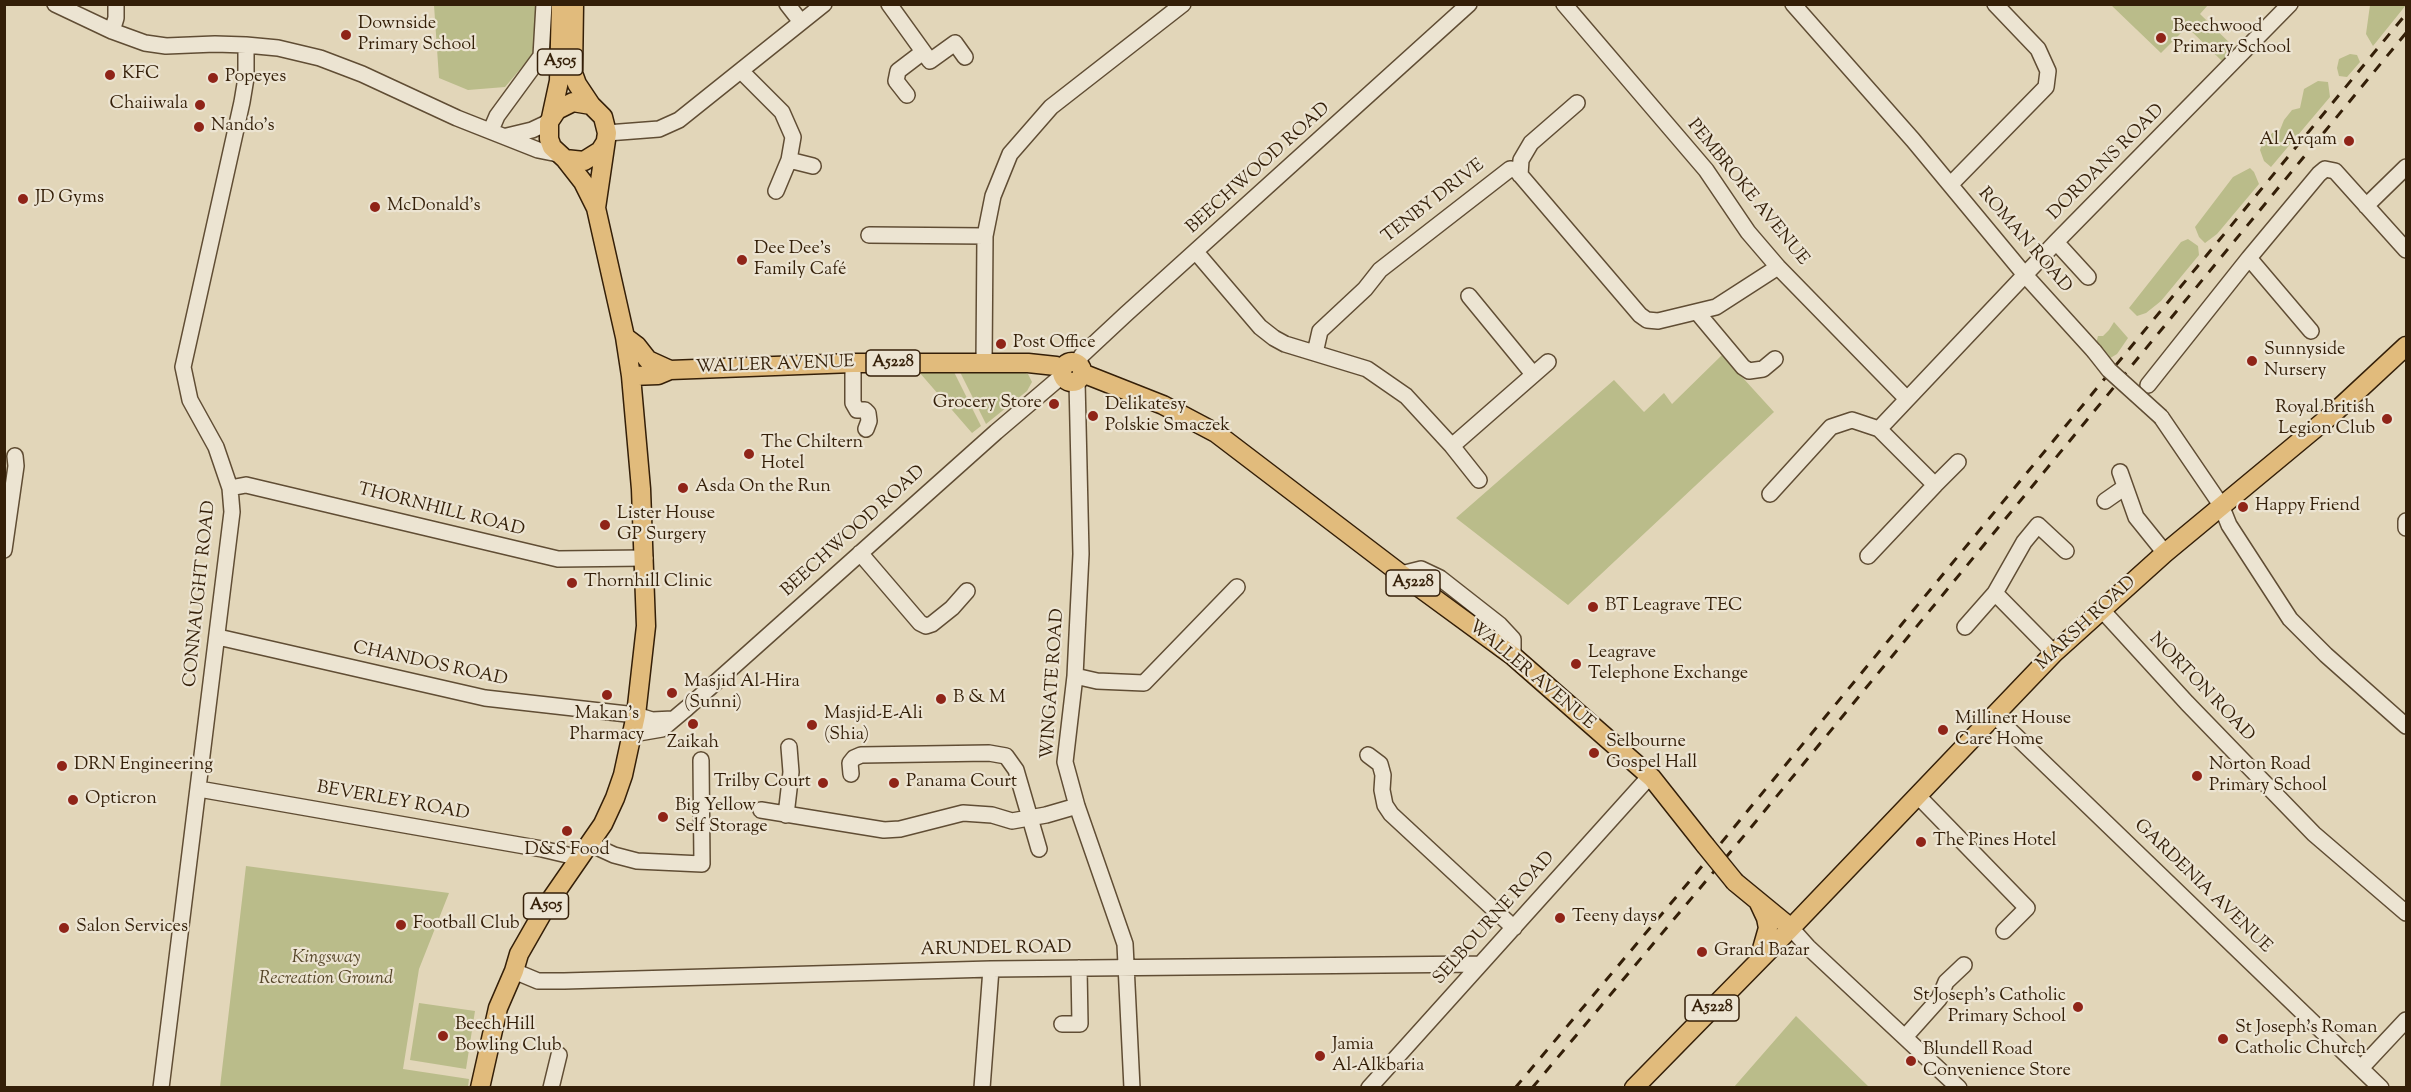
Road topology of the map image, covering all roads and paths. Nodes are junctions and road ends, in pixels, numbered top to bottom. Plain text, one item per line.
1 (55, 4) edge
2 (116, 4) edge
3 (544, 4) edge
4 (561, 4) edge
5 (574, 4) edge
6 (787, 4) edge
7 (824, 4) edge
8 (889, 4) edge
9 (1183, 4) edge
10 (1469, 4) edge
11 (1564, 4) edge
12 (1793, 4) edge
13 (1995, 4) edge
14 (2290, 4) edge
15 (801, 22) junction
16 (112, 31) junction
17 (246, 45) junction
18 (923, 52) junction
19 (965, 57) dead end
20 (741, 71) junction
21 (907, 95) dead end
22 (1577, 103) dead end
23 (591, 105) junction
24 (550, 120) junction
25 (491, 130) junction
26 (507, 136) junction
27 (606, 138) junction
28 (562, 156) junction
29 (789, 160) junction
30 (813, 166) dead end
31 (2406, 168) edge
32 (1520, 175) junction
33 (1950, 184) junction
34 (776, 191) dead end
35 (2366, 206) junction
36 (596, 208) junction
37 (869, 236) dead end
38 (985, 236) junction
39 (2056, 242) junction
40 (2406, 250) edge
41 (1196, 252) junction
42 (2249, 258) junction
43 (1778, 267) junction
44 (2025, 275) junction
45 (2088, 277) dead end
46 (1469, 296) dead end
47 (1697, 312) junction
48 (2311, 331) dead end
49 (626, 337) junction
50 (2406, 346) edge
51 (1315, 352) junction
52 (1775, 359) dead end
53 (1548, 362) dead end
54 (853, 363) junction
55 (984, 363) junction
56 (1028, 363) junction
57 (670, 370) junction
58 (1072, 372) junction
59 (1533, 374) junction
60 (632, 376) junction
61 (2148, 385) dead end
62 (1037, 396) junction
63 (1907, 399) junction
64 (866, 429) dead end
65 (1879, 429) junction
66 (1452, 446) junction
67 (15, 456) dead end
68 (1958, 462) dead end
69 (1479, 480) dead end
70 (1935, 485) junction
71 (230, 488) junction
72 (1770, 494) dead end
73 (2105, 501) dead end
74 (2221, 505) junction
75 (2406, 521) edge
76 (2406, 528) edge
77 (4, 550) edge
78 (2066, 551) dead end
79 (860, 553) junction
80 (2165, 553) junction
81 (1868, 556) dead end
82 (645, 558) junction
83 (1237, 587) dead end
84 (967, 591) dead end
85 (1995, 593) junction
86 (2101, 609) junction
87 (1965, 627) dead end
88 (218, 636) junction
89 (2054, 653) junction
90 (1075, 676) junction
91 (636, 715) junction
92 (1995, 716) junction
93 (673, 719) junction
94 (2406, 726) edge
95 (633, 734) junction
96 (789, 747) dead end
97 (1368, 755) dead end
98 (701, 760) dead end
99 (851, 774) dead end
100 (1650, 776) junction
101 (199, 789) junction
102 (1918, 796) junction
103 (1077, 806) junction
104 (761, 810) dead end
105 (786, 815) junction
106 (1029, 818) junction
107 (1039, 849) dead end
108 (585, 851) junction
109 (1759, 902) junction
110 (2406, 914) edge
111 (1514, 928) junction
112 (1791, 928) junction
113 (2004, 931) dead end
114 (1758, 961) junction
115 (1480, 964) junction
116 (1964, 965) dead end
117 (1128, 967) junction
118 (1079, 968) junction
119 (991, 969) junction
120 (514, 971) junction
121 (2406, 1020) edge
122 (1062, 1024) dead end
123 (1905, 1037) junction
124 (559, 1055) dead end
125 (2361, 1068) junction
126 (161, 1088) edge
127 (480, 1088) edge
128 (551, 1088) edge
129 (982, 1088) edge
130 (1132, 1088) edge
131 (1369, 1088) edge
132 (1634, 1088) edge
133 (1959, 1088) edge
134 (2381, 1088) edge

1 - 16 street
2 - 16 street
3 - 25 street
4 - 24 main road, A505
5 - 23 main road, A505
6 - 15 street
7 - 15 street
8 - 18 street
9 - 38 street
10 - 41 street, BEECHWOOD ROAD
11 - 43 street, PEMBROKE AVENUE
12 - 33 street, ROMAN ROAD
13 - 33 street
14 - 39 street, DORDANS ROAD
15 - 20 street
16 - 17 street
17 - 25 street
17 - 71 street, CONNAUGHT ROAD
18 - 19 street
18 - 21 street
20 - 27 street
20 - 29 street
22 - 32 street
23 - 24 main road
23 - 27 main road
24 - 26 street
24 - 28 main road
25 - 26 street
26 - 28 street
27 - 28 main road
27 - 36 main road, A505
28 - 36 main road, A505
29 - 30 street
29 - 34 street
31 - 35 street
32 - 47 street
32 - 51 street, TENBY DRIVE
33 - 44 street, ROMAN ROAD
35 - 40 street
35 - 42 street
36 - 49 main road, A505
37 - 38 street
38 - 55 street
39 - 44 street, DORDANS ROAD
39 - 45 street
41 - 51 street
41 - 58 street, BEECHWOOD ROAD
42 - 48 street
42 - 61 street
43 - 47 street
43 - 63 street, PEMBROKE AVENUE
44 - 63 street, DORDANS ROAD
44 - 74 street, ROMAN ROAD, bridge
46 - 59 street
47 - 52 street
49 - 57 main road
49 - 60 main road, A505
50 - 74 main road, MARSH ROAD
51 - 66 street
53 - 59 street
54 - 55 main road, WALLER AVENUE / A5228
54 - 57 main road, WALLER AVENUE / A5228
54 - 64 street
55 - 56 main road, WALLER AVENUE / A5228
56 - 58 main road, WALLER AVENUE / A5228
56 - 62 street
57 - 60 main road, WALLER AVENUE / A5228
58 - 62 street, BEECHWOOD ROAD
58 - 90 street, WINGATE ROAD
58 - 100 main road, WALLER AVENUE / A5228
59 - 66 street
60 - 82 main road, A505
62 - 79 street, BEECHWOOD ROAD
63 - 65 street, DORDANS ROAD
65 - 70 street
65 - 72 street
66 - 69 street
67 - 77 street
68 - 70 street
70 - 81 street
71 - 82 street, THORNHILL ROAD
71 - 88 street, CONNAUGHT ROAD
73 - 80 street
74 - 80 main road, MARSH ROAD
74 - 94 street, ROMAN ROAD
75 - 76 street
78 - 85 street
79 - 84 street
79 - 93 street, BEECHWOOD ROAD
80 - 86 main road, MARSH ROAD
82 - 91 main road, A505
83 - 90 street
85 - 87 street
85 - 89 street
86 - 89 main road, MARSH ROAD
86 - 110 street, NORTON ROAD
88 - 91 street, CHANDOS ROAD
88 - 101 street, CONNAUGHT ROAD
89 - 92 main road, MARSH ROAD
90 - 103 street, WINGATE ROAD
91 - 93 street
91 - 95 main road, A505
92 - 102 main road, MARSH ROAD
92 - 125 street, GARDENIA AVENUE
93 - 95 street, BEECHWOOD ROAD
95 - 108 main road, A505
96 - 105 street
97 - 111 street
98 - 108 street, BEVERLEY ROAD
99 - 106 street
100 - 109 main road, WALLER AVENUE / A5228, bridge
100 - 111 street, SELBOURNE ROAD
101 - 108 street, BEVERLEY ROAD
101 - 126 street, CONNAUGHT ROAD
102 - 112 main road, MARSH ROAD
102 - 113 street
103 - 106 street
103 - 117 street, WINGATE ROAD
104 - 105 street
105 - 106 street
106 - 107 street
108 - 120 main road, A505
109 - 112 main road, WALLER AVENUE / A5228
109 - 114 main road
111 - 115 street, SELBOURNE ROAD
112 - 114 main road, A5228
112 - 123 street
114 - 132 main road, A5228
115 - 117 street, ARUNDEL ROAD
115 - 131 street, SELBOURNE ROAD
116 - 123 street
117 - 118 street, ARUNDEL ROAD
117 - 130 street, WINGATE ROAD
118 - 119 street, ARUNDEL ROAD
118 - 122 street
119 - 120 street, ARUNDEL ROAD
119 - 129 street
120 - 127 main road, A505
121 - 125 street
123 - 133 street
124 - 128 street
125 - 134 street, GARDENIA AVENUE

